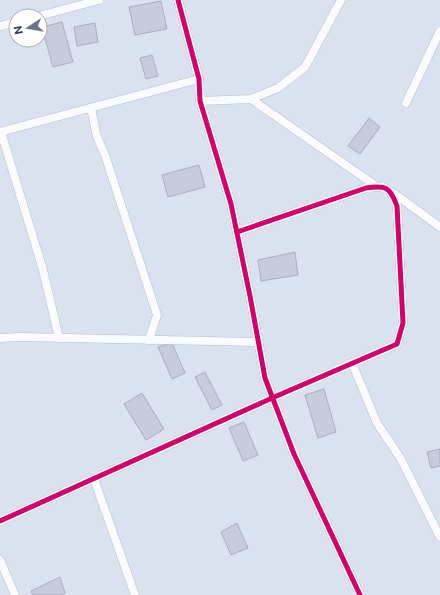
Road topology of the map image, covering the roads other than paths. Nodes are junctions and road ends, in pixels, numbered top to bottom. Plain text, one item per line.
1 (99, 0) edge
2 (178, 0) edge
3 (341, 0) edge
4 (48, 14) edge
5 (440, 31) edge
6 (199, 79) junction
7 (251, 99) junction
8 (200, 100) junction
9 (406, 103) dead end
10 (91, 108) junction
11 (0, 132) edge
12 (376, 186) junction
13 (392, 192) junction
14 (440, 227) edge
15 (237, 232) junction
16 (0, 338) edge
17 (59, 338) junction
18 (149, 340) junction
19 (258, 342) junction
20 (352, 363) junction
21 (272, 398) junction
22 (94, 479) junction
23 (0, 521) edge
24 (440, 537) edge
25 (0, 560) edge
26 (15, 595) edge
27 (135, 595) edge
28 (360, 595) edge

1 - 4 street
2 - 6 street
3 - 7 street
5 - 9 street
6 - 8 street
6 - 10 street
7 - 8 street
7 - 12 street
8 - 15 street
10 - 11 street
10 - 18 street
11 - 17 street
12 - 13 street
12 - 15 street
13 - 14 street
13 - 20 street
15 - 19 street
16 - 17 street
17 - 18 street
18 - 19 street
19 - 21 street
20 - 21 street
20 - 24 street
21 - 22 street
21 - 28 street
22 - 23 street
22 - 27 street
25 - 26 street

